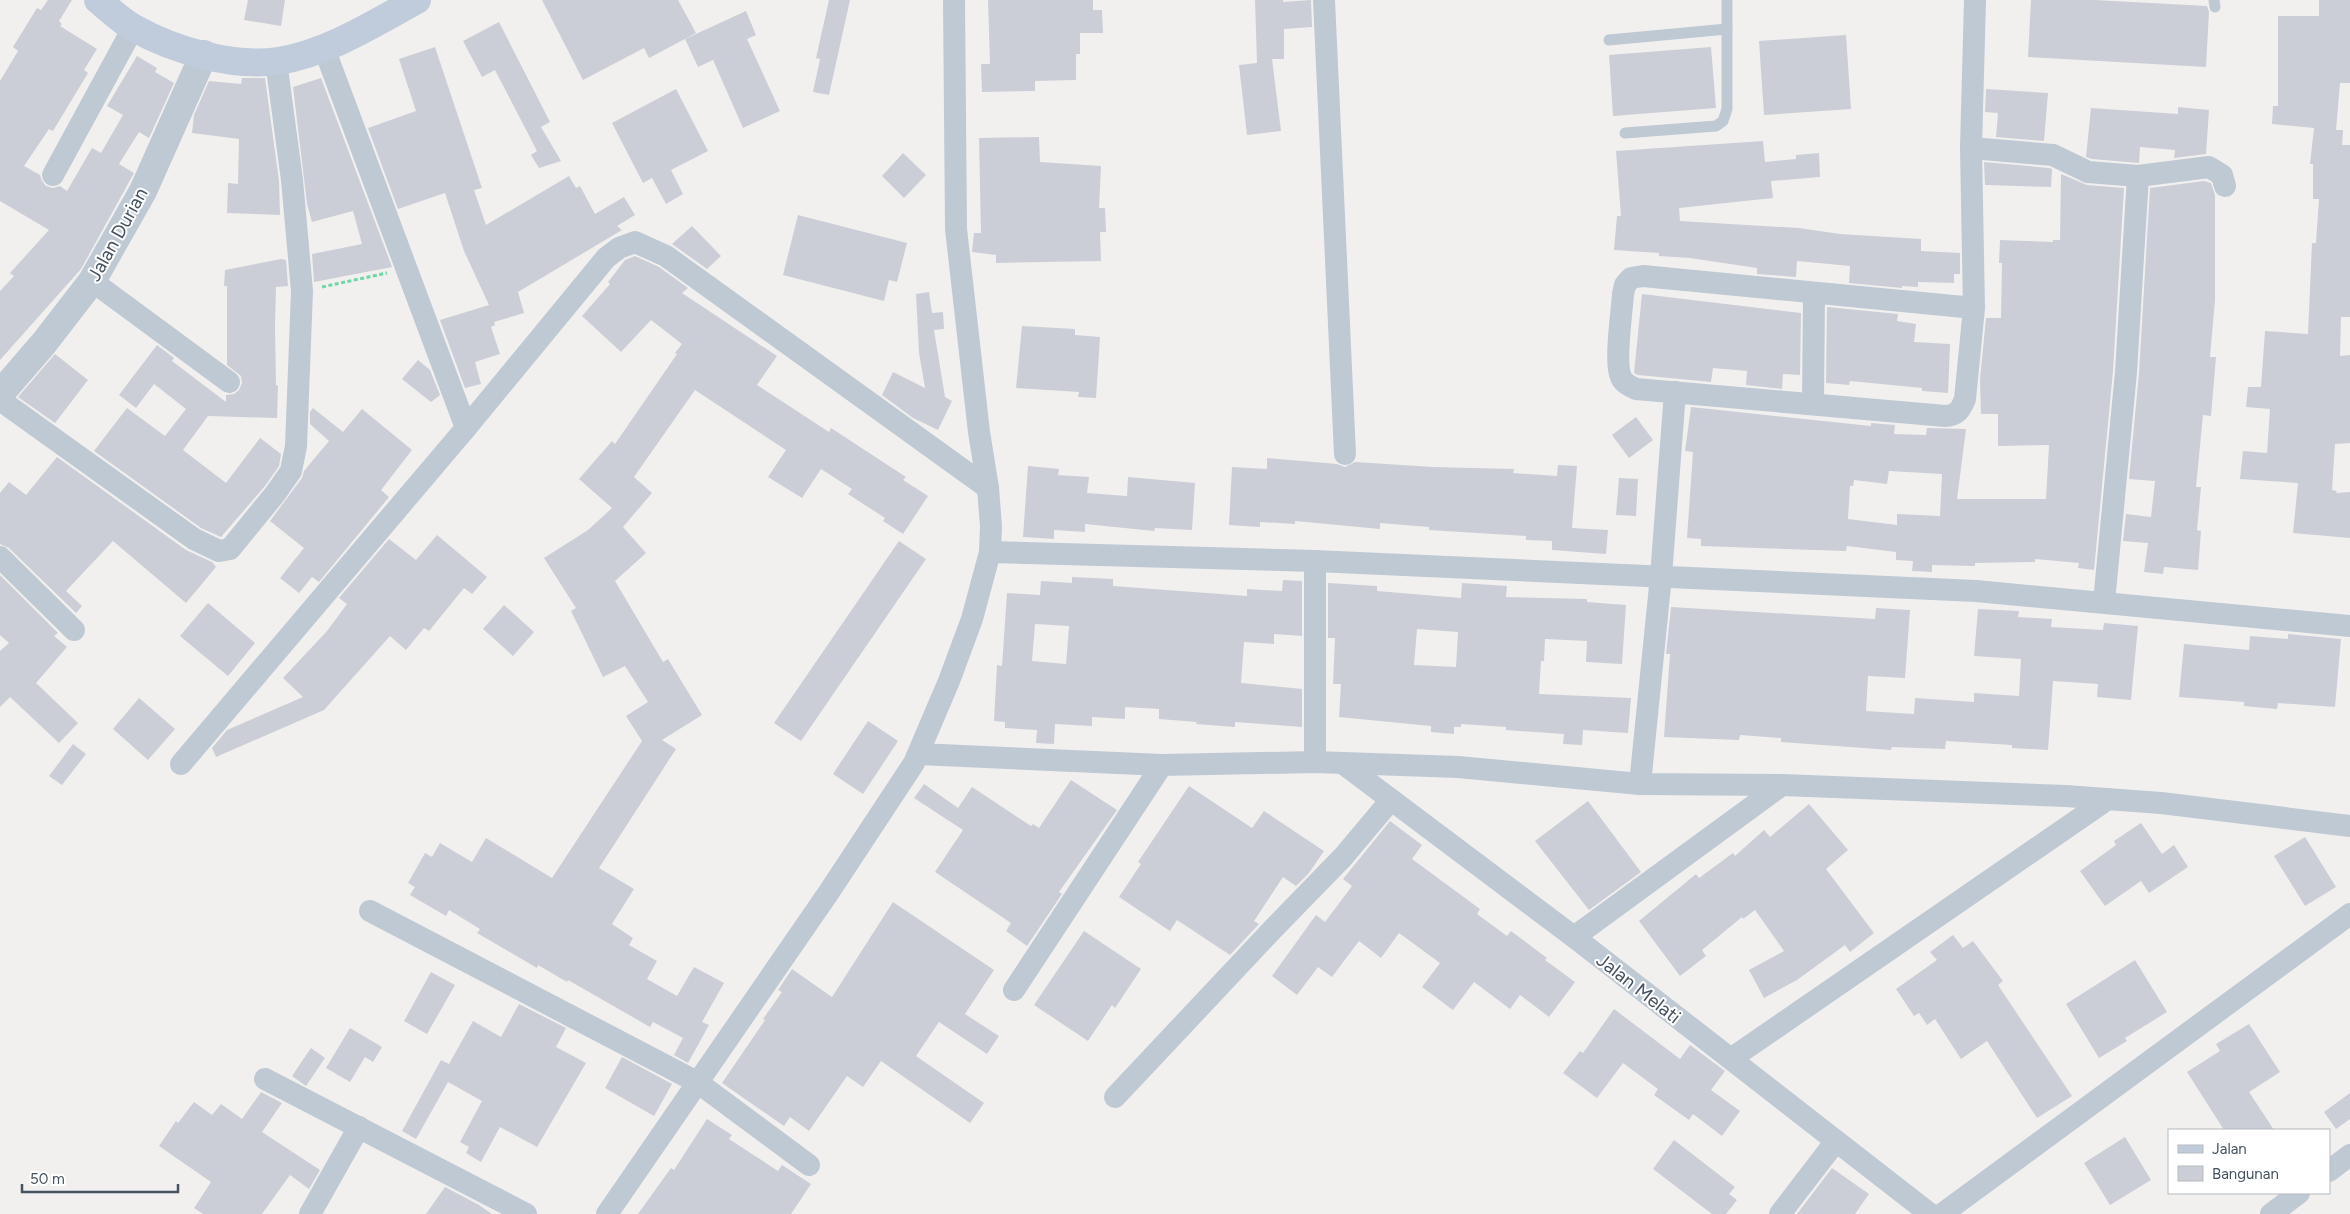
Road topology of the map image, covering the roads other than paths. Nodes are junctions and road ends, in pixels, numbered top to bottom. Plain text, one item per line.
1 (98, 0) edge
2 (417, 0) edge
3 (954, 0) edge
4 (1324, 0) edge
5 (1727, 0) edge
6 (1975, 0) edge
7 (133, 28) junction
8 (1727, 29) junction
9 (1609, 40) dead end
10 (324, 48) junction
11 (204, 54) junction
12 (276, 61) junction
13 (1625, 133) dead end
14 (1971, 148) junction
15 (53, 175) dead end
16 (2138, 176) junction
17 (2225, 186) dead end
18 (92, 281) junction
19 (1814, 293) junction
20 (1974, 308) junction
21 (229, 382) dead end
22 (1675, 392) junction
23 (0, 394) edge
24 (0, 400) edge
25 (1813, 403) junction
26 (466, 428) junction
27 (1345, 454) dead end
28 (988, 488) junction
29 (990, 552) junction
30 (0, 557) edge
31 (1315, 561) junction
32 (1661, 576) junction
33 (2104, 602) junction
34 (2350, 626) edge
35 (74, 630) dead end
36 (919, 754) junction
37 (1315, 762) junction
38 (181, 764) dead end
39 (1162, 765) junction
40 (1344, 765) junction
41 (1640, 784) junction
42 (1782, 785) junction
43 (2108, 799) junction
44 (1390, 801) junction
45 (2350, 826) edge
46 (370, 911) dead end
47 (2350, 914) edge
48 (1574, 937) junction
49 (1014, 990) dead end
50 (1732, 1058) junction
51 (265, 1079) dead end
52 (698, 1082) junction
53 (1115, 1097) dead end
54 (359, 1128) junction
55 (1836, 1141) junction
56 (2350, 1155) edge
57 (809, 1165) dead end
58 (2330, 1170) edge
59 (2298, 1194) edge
60 (310, 1214) edge
61 (526, 1214) edge
62 (607, 1214) edge
63 (1780, 1214) edge
64 (1930, 1214) edge
65 (1942, 1214) edge
66 (2271, 1214) edge

1 - 7 main road
2 - 10 main road
3 - 28 street
4 - 27 street
5 - 8 lane
6 - 14 street
7 - 11 main road
7 - 15 street
8 - 9 lane
8 - 13 lane
10 - 12 main road
10 - 26 street
11 - 12 main road
11 - 18 street, Jalan Durian
12 - 24 street
14 - 16 street
14 - 20 street
16 - 17 street
16 - 33 street
18 - 21 street
18 - 23 street, Jalan Durian
19 - 20 street
19 - 22 street
19 - 25 street
20 - 25 street
22 - 25 street
22 - 32 street
26 - 28 street
26 - 38 street
28 - 29 street
29 - 31 street
29 - 36 street
30 - 35 street
31 - 32 street
31 - 37 street
32 - 33 street
32 - 41 street
33 - 34 street
36 - 39 street
36 - 52 street
37 - 39 street
37 - 40 street
39 - 49 street
40 - 41 street
40 - 44 street, Jalan Melati
41 - 42 street
42 - 43 street
42 - 48 street
43 - 45 street
43 - 50 street
44 - 48 street, Jalan Melati
44 - 53 street
46 - 52 street
47 - 65 street
48 - 50 street, Jalan Melati
50 - 55 street, Jalan Melati
51 - 54 street
52 - 57 street
52 - 62 street
54 - 60 street
54 - 61 street
55 - 63 street
55 - 64 street, Jalan Melati
56 - 58 street
59 - 66 street

